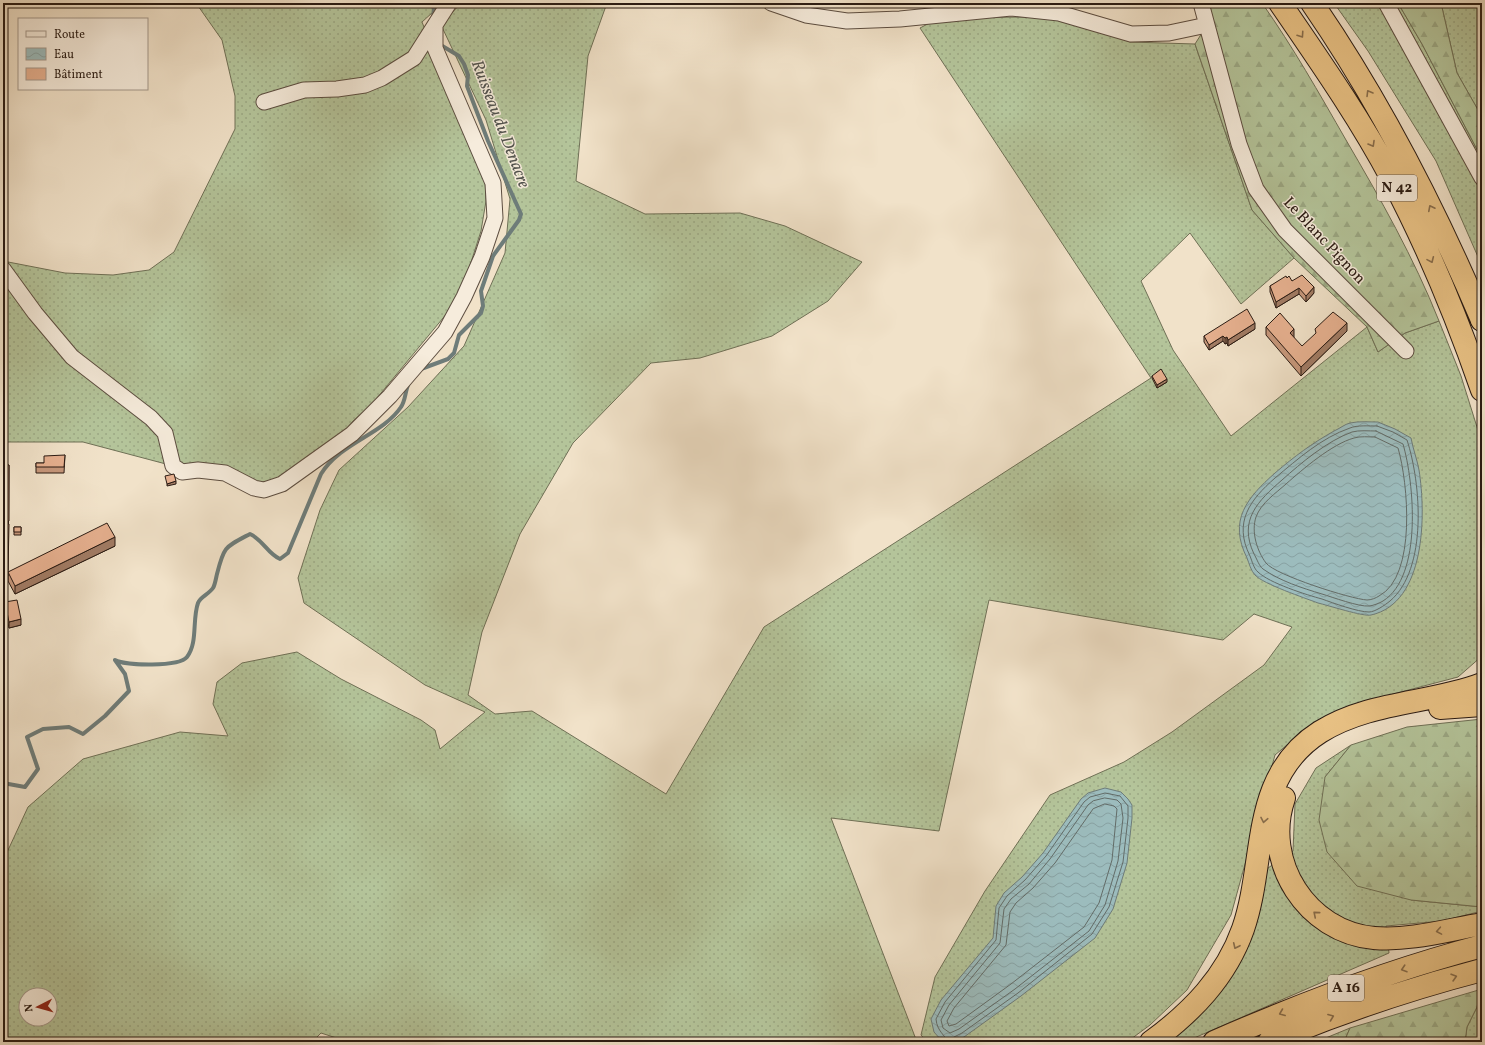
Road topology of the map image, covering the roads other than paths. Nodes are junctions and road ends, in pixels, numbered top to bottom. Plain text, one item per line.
1 (771, 3) edge
2 (1201, 3) edge
3 (1280, 3) edge
4 (1312, 3) edge
5 (1386, 3) edge
6 (446, 4) edge
7 (435, 25) junction
8 (1207, 25) junction
9 (264, 102) dead end
10 (1482, 178) edge
11 (3, 268) edge
12 (1482, 320) edge
13 (1406, 351) dead end
14 (1482, 390) edge
15 (1482, 684) edge
16 (1482, 705) edge
17 (1482, 924) edge
18 (1482, 946) edge
19 (1482, 970) edge
20 (1151, 1042) edge
21 (1214, 1042) edge
22 (1268, 1042) edge

1 - 8 street
2 - 8 street, Le Blanc Pignon
3 -> 14 highway, N 42
12 -> 4 highway, N 42
5 - 10 street
6 - 7 street
7 - 9 street
7 - 11 street
8 - 13 street, Le Blanc Pignon
15 -> 20 highway
17 -> 16 highway
18 -> 21 highway, A 16
22 -> 19 highway, A 16

